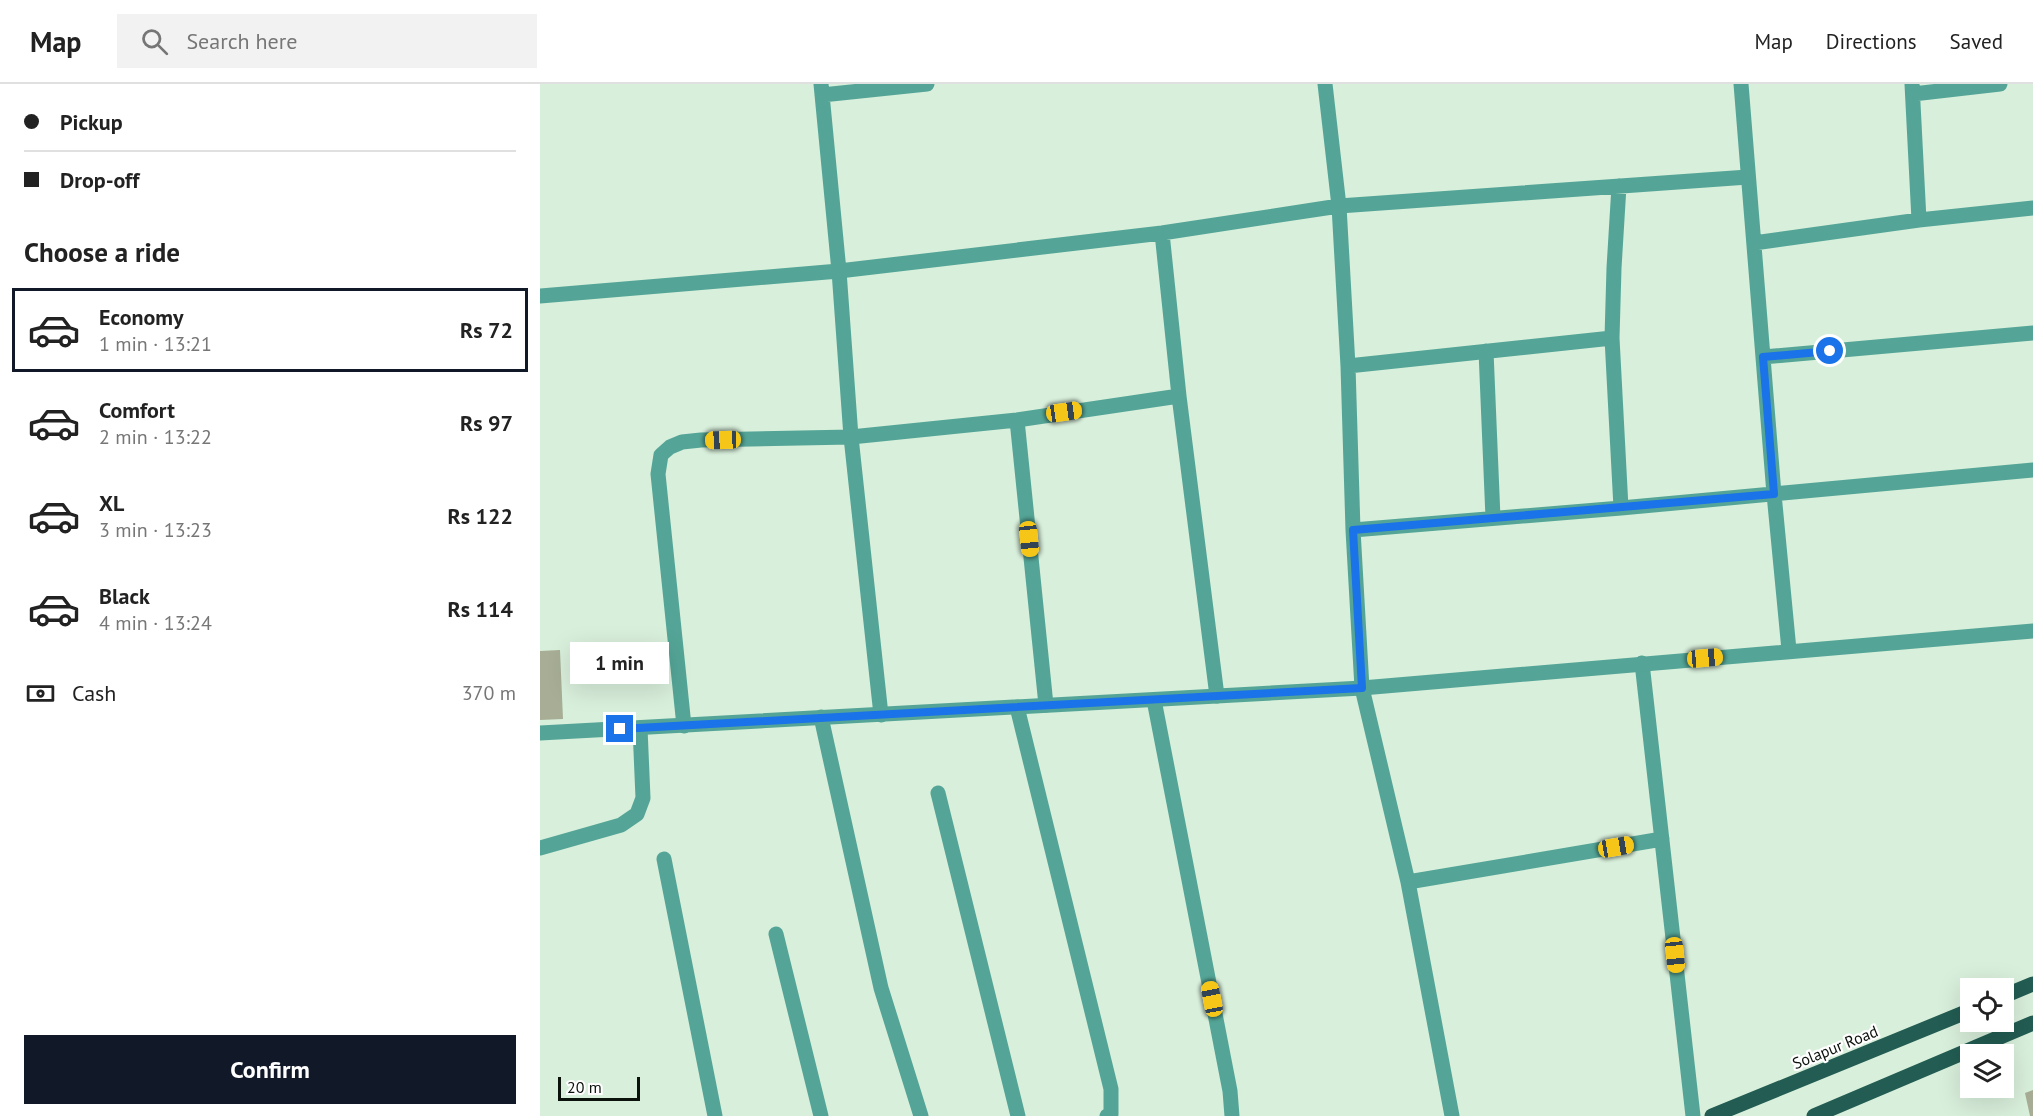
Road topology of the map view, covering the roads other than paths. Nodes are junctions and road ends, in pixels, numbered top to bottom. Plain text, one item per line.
1 (927, 84) edge
2 (1325, 84) edge
3 (1741, 84) edge
4 (2000, 84) edge
5 (1913, 89) edge
6 (822, 90) edge
7 (1748, 177) junction
8 (1619, 186) junction
9 (1339, 206) junction
10 (2033, 208) edge
11 (1919, 220) junction
12 (1162, 233) junction
13 (1754, 243) junction
14 (839, 271) junction
15 (540, 296) edge
16 (2033, 333) edge
17 (1612, 338) junction
18 (1486, 351) junction
19 (1763, 357) junction
20 (1348, 366) junction
21 (1179, 396) junction
22 (1017, 420) junction
23 (851, 436) junction
24 (2033, 470) edge
25 (1774, 494) junction
26 (1621, 508) junction
27 (1493, 518) junction
28 (1353, 530) junction
29 (2033, 631) edge
30 (1789, 650) junction
31 (1642, 663) junction
32 (1362, 688) junction
33 (1217, 696) junction
34 (1154, 699) junction
35 (1046, 705) junction
36 (1017, 707) junction
37 (881, 715) junction
38 (821, 717) junction
39 (684, 726) junction
40 (640, 728) junction
41 (540, 733) edge
42 (938, 793) dead end
43 (1662, 839) junction
44 (540, 848) edge
45 (664, 859) dead end
46 (1408, 882) junction
47 (776, 934) dead end
48 (2033, 984) edge
49 (2014, 992) edge
50 (1960, 1015) edge
51 (2033, 1023) edge
52 (1841, 1111) edge
53 (715, 1116) edge
54 (821, 1116) edge
55 (921, 1116) edge
56 (1018, 1116) edge
57 (1107, 1116) edge
58 (1232, 1116) edge
59 (1452, 1116) edge
60 (1693, 1116) edge
61 (1712, 1116) edge
62 (1814, 1116) edge

1 - 6 street
2 - 9 street
3 - 7 street
4 - 5 street
5 - 11 street
6 - 14 street
7 - 8 street
7 - 13 street
8 - 9 street
8 - 17 street
9 - 12 street
9 - 20 street
10 - 11 street
11 - 13 street
12 - 14 street
12 - 21 street
13 - 19 street
14 - 15 street
14 - 23 street
16 - 19 street
17 - 18 street
17 - 26 street
18 - 20 street
18 - 27 street
19 - 25 street
20 - 28 street
21 - 22 street
21 - 33 street
22 - 23 street
22 - 35 street
23 - 37 street
23 - 39 street
24 - 25 street
25 - 26 street
25 - 30 street
26 - 27 street
27 - 28 street
28 - 32 street
29 - 30 street
30 - 31 street
31 - 32 street
31 - 43 street
32 - 33 street
32 - 46 street
33 - 34 street
34 - 35 street
34 - 58 street
35 - 36 street
36 - 37 street
36 - 57 street
37 - 38 street
38 - 39 street
38 - 55 street
39 - 40 street
40 - 41 street
40 - 44 street
42 - 56 street
43 - 46 street
43 - 60 street
45 - 53 street
46 - 59 street
47 - 54 street
48 - 49 main road
50 - 61 main road, Solapur Road
51 - 52 main road
52 - 62 main road

